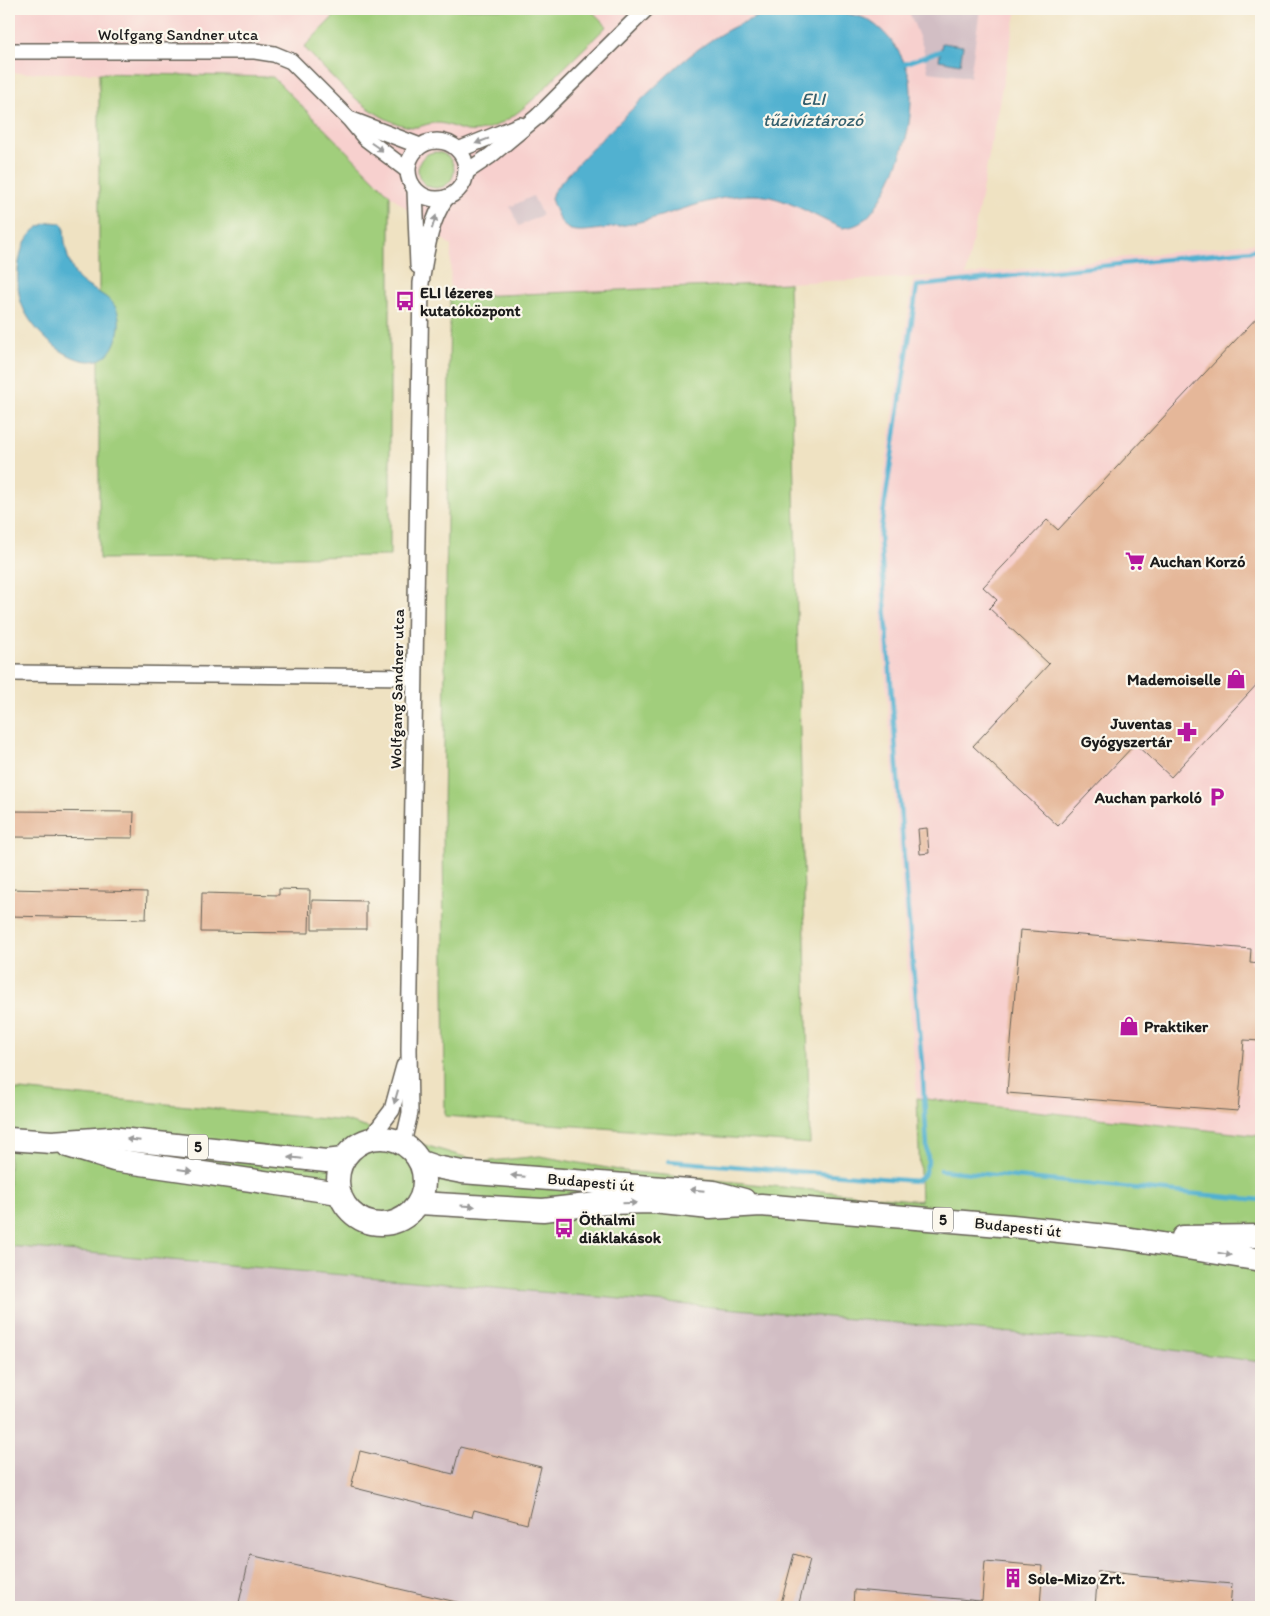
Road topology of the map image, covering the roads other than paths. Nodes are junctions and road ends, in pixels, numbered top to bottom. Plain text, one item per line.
1 (646, 9) edge
2 (9, 50) edge
3 (537, 117) junction
4 (350, 120) junction
5 (420, 146) junction
6 (458, 150) junction
7 (408, 170) junction
8 (466, 172) junction
9 (415, 190) junction
10 (446, 198) junction
11 (421, 283) junction
12 (9, 673) edge
13 (414, 677) junction
14 (409, 1050) junction
15 (9, 1139) edge
16 (370, 1139) junction
17 (52, 1142) junction
18 (403, 1143) junction
19 (343, 1159) junction
20 (421, 1162) junction
21 (339, 1193) junction
22 (419, 1203) junction
23 (761, 1205) junction
24 (1261, 1236) edge
25 (1125, 1238) junction
26 (1261, 1260) edge

1 - 3 street
2 - 4 street, Wolfgang Sandner utca
3 -> 6 street
3 - 8 street
4 - 5 street, Wolfgang Sandner utca
4 -> 7 street, Wolfgang Sandner utca
5 - 6 street
5 - 7 street
6 - 8 street
7 - 9 street
8 - 10 street
9 - 10 street
9 - 11 street
11 -> 10 street
11 - 13 street, Wolfgang Sandner utca
12 - 13 street
13 - 14 street, Wolfgang Sandner utca
14 -> 16 street, Wolfgang Sandner utca
14 - 18 street, Wolfgang Sandner utca
15 - 17 main road, 5
16 - 18 main road
16 - 19 main road
19 -> 17 main road, 5
17 -> 21 main road, 5
18 - 20 main road
19 - 21 main road
20 - 22 main road
23 -> 20 main road, Budapesti út / 5
21 - 22 main road
22 -> 23 main road, Budapesti út / 5
23 - 25 main road, Budapesti út / 5
24 - 25 main road, Budapesti út / 5
25 -> 26 main road, Budapesti út / 5

